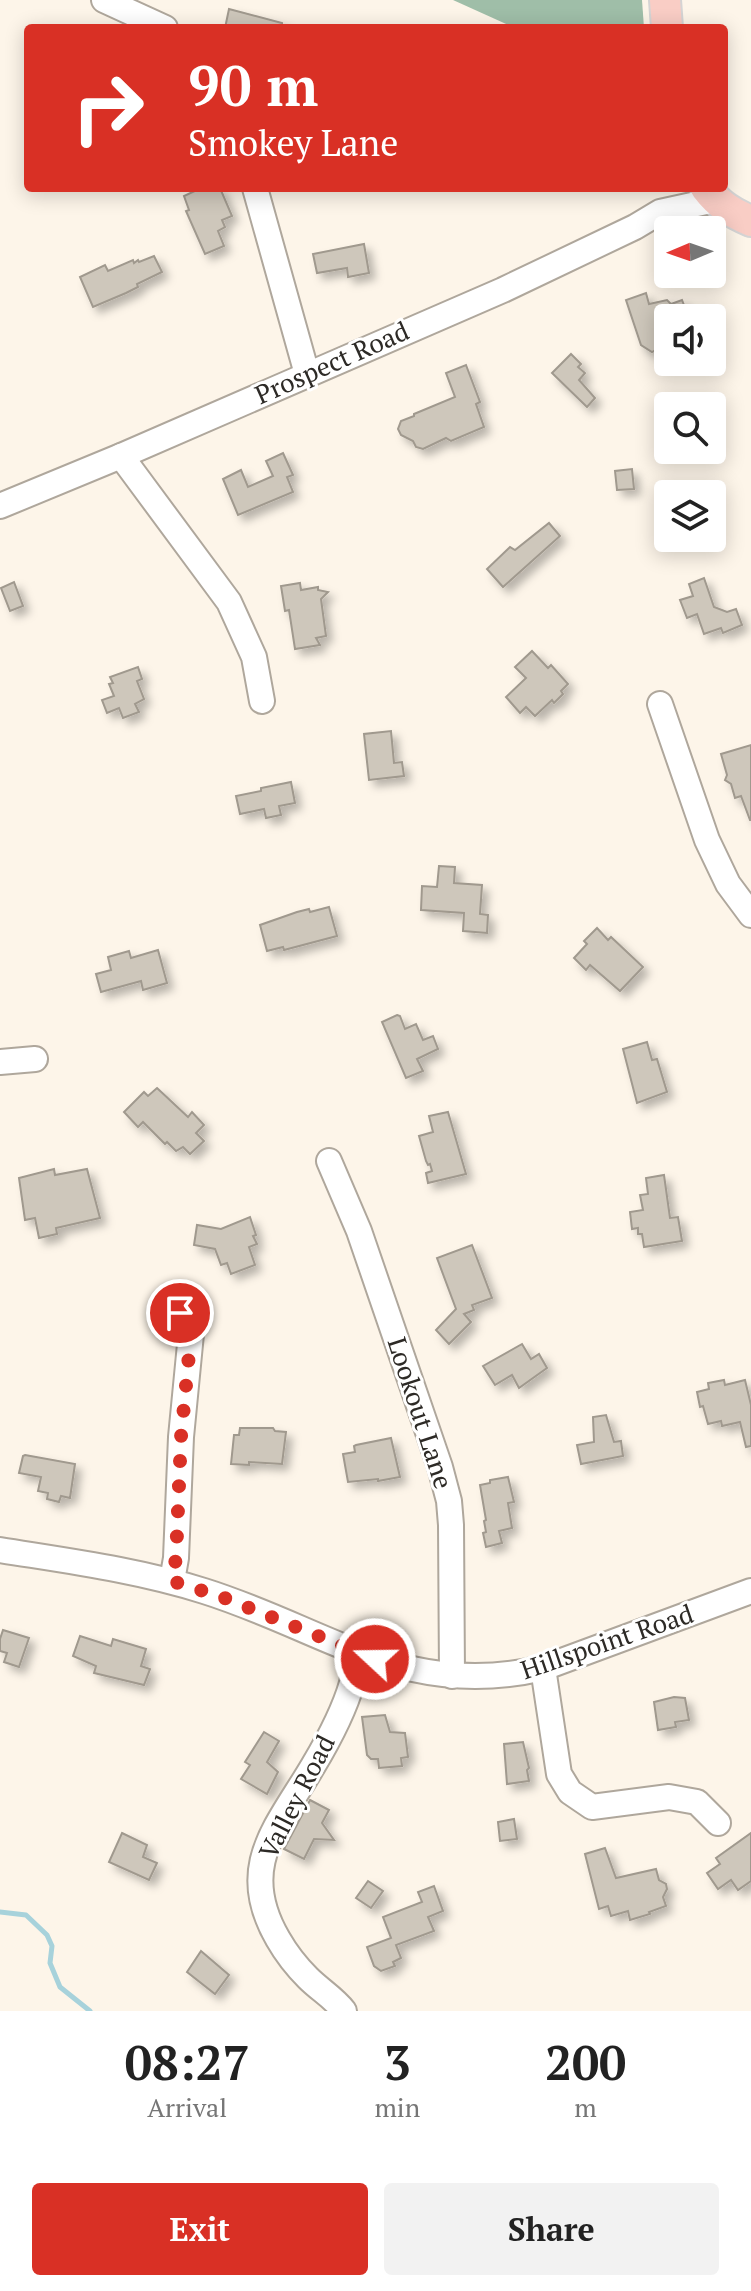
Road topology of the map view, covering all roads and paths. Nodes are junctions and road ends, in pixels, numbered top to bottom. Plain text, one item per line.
1 (104, 0) edge
2 (665, 0) edge
3 (156, 24) edge
4 (667, 24) edge
5 (256, 192) edge
6 (672, 192) edge
7 (711, 194) edge
8 (660, 212) junction
9 (751, 221) edge
10 (307, 374) junction
11 (121, 456) junction
12 (0, 506) edge
13 (262, 701) dead end
14 (660, 704) dead end
15 (751, 915) edge
16 (35, 1059) dead end
17 (0, 1062) edge
18 (329, 1161) dead end
19 (180, 1313) dead end
20 (0, 1550) edge
21 (172, 1581) junction
22 (751, 1591) edge
23 (355, 1652) junction
24 (543, 1668) junction
25 (452, 1676) junction
26 (718, 1823) dead end
27 (344, 2011) edge

1 - 3 street
2 - 4 main road
5 - 10 street
6 - 8 street
7 - 8 street, Prospect Road
7 - 9 main road
8 - 10 street, Prospect Road
10 - 11 street, Prospect Road
11 - 12 street, Prospect Road
11 - 13 street
14 - 15 street
16 - 17 street
18 - 25 street, Lookout Lane
19 - 21 street
20 - 21 street, Hillspoint Road
21 - 23 street, Hillspoint Road
22 - 24 street, Hillspoint Road
23 - 25 street, Hillspoint Road
23 - 27 street, Valley Road
24 - 25 street, Hillspoint Road
24 - 26 street

